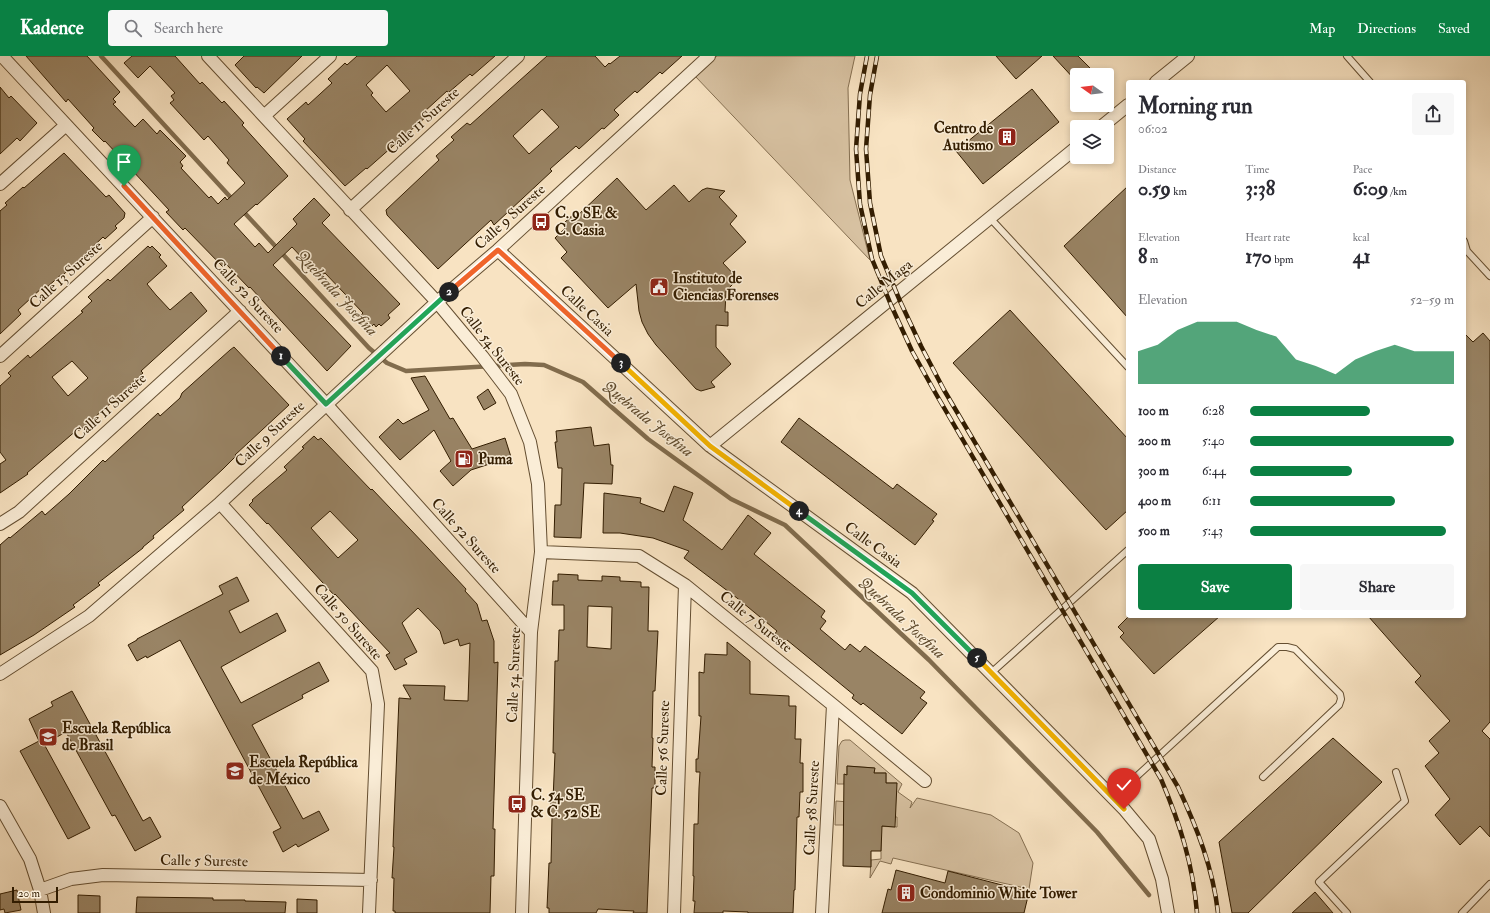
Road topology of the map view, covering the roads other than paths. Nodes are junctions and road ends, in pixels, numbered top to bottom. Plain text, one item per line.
1 (2, 56) edge
2 (208, 56) edge
3 (330, 56) edge
4 (518, 56) edge
5 (708, 56) edge
6 (1188, 56) edge
7 (1347, 56) edge
8 (1158, 80) edge
9 (1368, 80) edge
10 (1126, 107) edge
11 (264, 116) junction
12 (1110, 120) edge
13 (66, 124) junction
14 (1070, 153) edge
15 (0, 184) edge
16 (350, 210) junction
17 (153, 217) junction
18 (990, 218) junction
19 (1466, 248) edge
20 (498, 250) junction
21 (1490, 276) edge
22 (437, 302) junction
23 (240, 311) junction
24 (0, 356) edge
25 (1126, 365) edge
26 (326, 404) junction
27 (710, 446) junction
28 (220, 503) junction
29 (0, 524) edge
30 (541, 552) junction
31 (1126, 552) edge
32 (685, 585) junction
33 (531, 632) junction
34 (991, 673) junction
35 (0, 674) edge
36 (833, 705) junction
37 (1396, 772) dead end
38 (1263, 777) dead end
39 (925, 781) dead end
40 (1113, 798) junction
41 (0, 806) edge
42 (371, 880) junction
43 (1490, 884) edge
44 (40, 890) junction
45 (44, 913) edge
46 (369, 913) edge
47 (522, 913) edge
48 (674, 913) edge
49 (822, 913) edge
50 (1168, 913) edge
51 (1347, 913) edge
52 (1462, 913) edge

1 - 13 street, Calle 52 Sureste
2 - 11 street, Calle 54 Sureste
3 - 11 street
4 - 16 street, Calle 11 Sureste
5 - 20 street, Calle 9 Sureste
6 - 8 street
7 - 9 lane
10 - 12 street
11 - 16 street, Calle 54 Sureste
13 - 15 street
13 - 17 street, Calle 52 Sureste
14 - 18 street, Calle Maga
16 - 22 street, Calle 54 Sureste
17 - 23 street, Calle 52 Sureste
17 - 24 street, Calle 13 Sureste
18 - 25 lane
18 - 27 street, Calle Maga
19 - 21 lane
20 - 22 street, Calle 9 Sureste
20 - 27 street, Calle Casia
22 - 26 street, Calle 9 Sureste
22 - 30 street, Calle 54 Sureste
23 - 26 street, Calle 52 Sureste
23 - 29 street, Calle 11 Sureste
26 - 28 street, Calle 9 Sureste
26 - 33 street, Calle 52 Sureste
27 - 34 street, Calle Casia
28 - 35 street, Calle 9 Sureste
28 - 42 street, Calle 50 Sureste
30 - 32 street, Calle 7 Sureste
30 - 33 street, Calle 54 Sureste
31 - 34 lane
32 - 36 street, Calle 7 Sureste
32 - 48 street, Calle 56 Sureste
33 - 47 street, Calle 54 Sureste
34 - 40 street, Calle Casia
36 - 39 street, Calle 7 Sureste
36 - 49 street, Calle 58 Sureste
37 - 51 lane
38 - 40 lane
40 - 50 street, Calle Casia
41 - 44 street
42 - 44 street, Calle 5 Sureste
42 - 46 street, Calle 50 Sureste
43 - 52 lane
44 - 45 street

